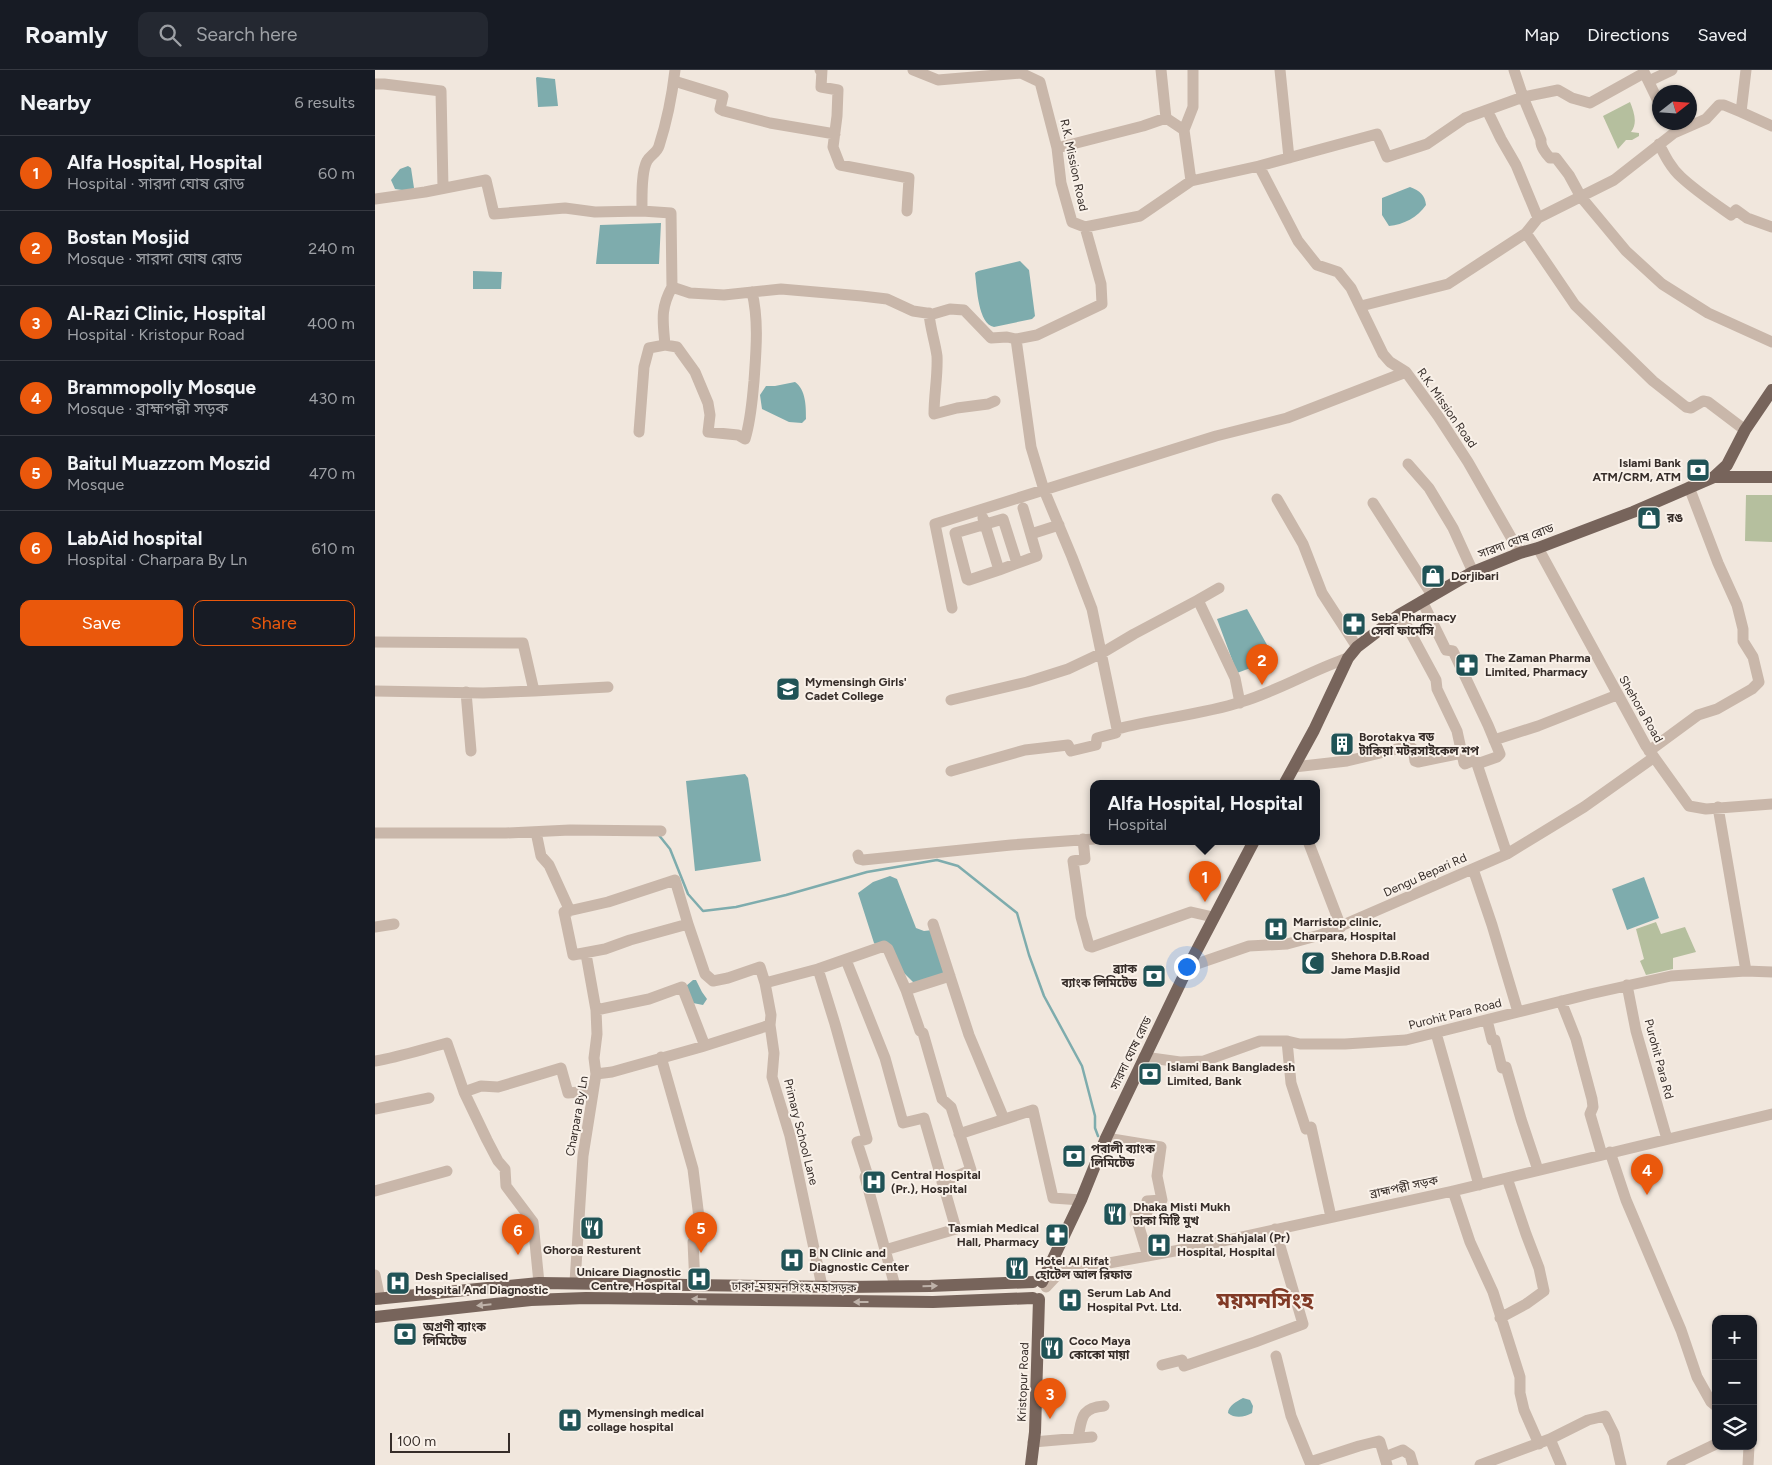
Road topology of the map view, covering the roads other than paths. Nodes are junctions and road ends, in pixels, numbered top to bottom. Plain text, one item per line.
1 (820, 70) edge
2 (913, 70) edge
3 (1161, 70) edge
4 (1193, 70) edge
5 (1280, 70) edge
6 (1514, 70) edge
7 (1672, 70) edge
8 (1746, 70) edge
9 (1645, 75) edge
10 (674, 76) edge
11 (375, 84) edge
12 (1652, 89) edge
13 (1523, 98) junction
14 (1487, 110) junction
15 (1741, 112) junction
16 (1166, 118) junction
17 (1697, 121) edge
18 (1772, 126) edge
19 (1183, 130) junction
20 (1670, 130) edge
21 (835, 134) junction
22 (1659, 144) junction
23 (1057, 148) junction
24 (1289, 158) junction
25 (1259, 166) junction
26 (1191, 181) junction
27 (443, 188) junction
28 (1581, 197) junction
29 (375, 199) edge
30 (642, 211) junction
31 (907, 211) dead end
32 (1539, 218) junction
33 (1085, 227) junction
34 (1772, 227) edge
35 (1526, 233) junction
36 (672, 287) junction
37 (752, 292) junction
38 (1361, 306) junction
39 (929, 313) junction
40 (1016, 339) junction
41 (1772, 342) edge
42 (665, 345) junction
43 (1406, 372) junction
44 (1772, 390) edge
45 (995, 401) dead end
46 (1745, 430) junction
47 (639, 432) dead end
48 (1408, 464) dead end
49 (1713, 477) junction
50 (1772, 477) edge
51 (1689, 487) junction
52 (1044, 490) junction
53 (1277, 499) dead end
54 (1373, 502) dead end
55 (1023, 508) dead end
56 (981, 509) junction
57 (985, 524) junction
58 (1059, 526) junction
59 (1031, 534) junction
60 (1537, 548) junction
61 (1520, 553) junction
62 (1017, 563) junction
63 (999, 570) junction
64 (1473, 572) junction
65 (1219, 588) dead end
66 (1427, 598) junction
67 (1198, 600) junction
68 (952, 608) dead end
69 (1399, 614) junction
70 (375, 642) edge
71 (1357, 647) junction
72 (1102, 653) junction
73 (1348, 658) junction
74 (608, 687) dead end
75 (534, 691) junction
76 (375, 692) edge
77 (466, 692) junction
78 (1617, 695) junction
79 (951, 700) dead end
80 (1240, 703) junction
81 (1117, 730) junction
82 (1494, 740) junction
83 (471, 751) dead end
84 (1462, 753) junction
85 (1651, 754) junction
86 (1477, 764) junction
87 (1294, 767) junction
88 (951, 771) dead end
89 (1287, 780) edge
90 (1772, 804) edge
91 (1719, 807) junction
92 (661, 831) dead end
93 (536, 832) junction
94 (375, 833) edge
95 (1089, 839) edge
96 (1252, 845) edge
97 (1310, 845) edge
98 (1507, 854) junction
99 (858, 855) dead end
100 (1473, 869) junction
101 (570, 911) junction
102 (1213, 917) junction
103 (394, 924) dead end
104 (689, 924) junction
105 (933, 924) dead end
106 (375, 927) edge
107 (1341, 927) junction
108 (585, 954) junction
109 (846, 960) junction
110 (1187, 967) junction
111 (818, 969) junction
112 (1746, 972) junction
113 (1772, 972) edge
114 (950, 976) junction
115 (765, 983) junction
116 (1627, 985) junction
117 (906, 990) junction
118 (1561, 1001) junction
119 (596, 1010) junction
120 (1518, 1012) junction
121 (1487, 1020) junction
122 (770, 1025) junction
123 (1436, 1033) junction
124 (703, 1041) dead end
125 (1287, 1041) junction
126 (661, 1057) junction
127 (1144, 1057) junction
128 (375, 1061) edge
129 (596, 1074) junction
130 (593, 1090) junction
131 (464, 1092) junction
132 (429, 1098) dead end
133 (375, 1109) edge
134 (1772, 1114) edge
135 (1004, 1119) junction
136 (959, 1134) junction
137 (1106, 1138) junction
138 (1667, 1139) junction
139 (1606, 1154) junction
140 (1538, 1170) junction
141 (447, 1171) dead end
142 (1507, 1178) junction
143 (942, 1182) junction
144 (1479, 1184) junction
145 (375, 1191) edge
146 (1453, 1191) junction
147 (1081, 1200) junction
148 (1331, 1217) junction
149 (1275, 1229) junction
150 (885, 1250) junction
151 (1148, 1256) junction
152 (375, 1275) edge
153 (539, 1282) junction
154 (575, 1282) junction
155 (695, 1284) junction
156 (1041, 1284) junction
157 (822, 1286) junction
158 (895, 1286) junction
159 (1035, 1298) junction
160 (378, 1299) edge
161 (375, 1316) edge
162 (1500, 1318) junction
163 (1276, 1356) dead end
164 (1163, 1366) dead end
165 (1715, 1405) edge
166 (1103, 1406) dead end
167 (1093, 1437) dead end
168 (1078, 1438) junction
169 (1545, 1441) junction
170 (1033, 1442) junction
171 (1712, 1446) edge
172 (1749, 1450) edge
173 (1386, 1461) edge
174 (1311, 1463) edge
175 (1031, 1465) edge
176 (1413, 1465) edge
177 (1480, 1465) edge
178 (1561, 1465) edge
179 (1621, 1465) edge
180 (1672, 1465) edge
181 (1748, 1465) edge

1 - 21 street
2 - 23 street, R.K. Mission Road
3 - 16 street
4 - 19 street
5 - 24 street
6 - 13 street
7 - 9 street
8 - 15 street
9 - 12 street
9 - 13 street
10 - 21 street
10 - 30 street
11 - 27 street
13 - 14 street
13 - 28 street
14 - 24 street
14 - 32 street
15 - 17 street
15 - 18 street
16 - 19 street
16 - 23 street
19 - 26 street
20 - 22 street
21 - 31 street
22 - 28 street
22 - 34 street
23 - 33 street, R.K. Mission Road
24 - 25 street
25 - 26 street, R.K. Mission Road
25 - 38 street, R.K. Mission Road
26 - 33 street, R.K. Mission Road
27 - 29 street
27 - 30 street
28 - 32 street
28 - 41 street
30 - 36 street
32 - 35 street
33 - 40 street
35 - 38 street
35 - 46 street
36 - 37 street
36 - 42 street
37 - 39 street
37 - 42 street
38 - 43 street, R.K. Mission Road
39 - 40 street
39 - 45 street
40 - 52 street
42 - 47 street
43 - 52 street
43 - 61 street, R.K. Mission Road
44 - 46 main road, সারদা ঘোষ রোড
46 - 49 main road, সারদা ঘোষ রোড
48 - 64 street
49 - 50 main road
49 - 51 main road, সারদা ঘোষ রোড
51 - 60 main road, সারদা ঘোষ রোড
51 - 85 street, Dengu Bepari Rd
52 - 56 street
52 - 58 street
53 - 71 street
54 - 66 street
55 - 59 street
56 - 57 street
56 - 68 street
57 - 62 street
57 - 63 street
57 - 63 street
58 - 59 street
58 - 72 street
59 - 62 street
60 - 61 main road, সারদা ঘোষ রোড
60 - 78 street, Shehora Road
61 - 64 main road, সারদা ঘোষ রোড
62 - 63 street
64 - 66 main road, সারদা ঘোষ রোড
65 - 67 street
66 - 69 main road, সারদা ঘোষ রোড
66 - 82 street
67 - 72 street
67 - 80 street
69 - 71 main road, সারদা ঘোষ রোড
69 - 84 street
70 - 75 street
71 - 73 main road, সারদা ঘোষ রোড
72 - 79 street
72 - 81 street
73 - 80 street
73 - 87 main road, সারদা ঘোষ রোড
74 - 75 street
75 - 77 street
76 - 77 street
77 - 83 street
78 - 82 street
78 - 85 street, Shehora Road
80 - 81 street
81 - 88 street
82 - 86 street
84 - 86 street
84 - 87 street
85 - 91 street, Shehora Road
85 - 98 street, Dengu Bepari Rd
86 - 98 street
87 - 89 main road, সারদা ঘোষ রোড
90 - 91 street, Shehora Road
91 - 112 street
92 - 93 street
93 - 94 street
93 - 101 street
95 - 99 street
95 - 102 street
96 - 102 main road, সারদা ঘোষ রোড
97 - 107 street
98 - 100 street, Dengu Bepari Rd
100 - 107 street, Dengu Bepari Rd
100 - 120 street
101 - 104 street
101 - 108 street
102 - 110 main road, সারদা ঘোষ রোড
103 - 106 street
104 - 108 street
104 - 115 street
105 - 114 street
107 - 110 street, Dengu Bepari Rd
108 - 119 street
109 - 111 street
109 - 117 street
109 - 143 street
110 - 127 main road, সারদা ঘোষ রোড
111 - 115 street
111 - 150 street
112 - 113 street, Purohit Para Road
112 - 116 street, Purohit Para Road
114 - 117 street
114 - 135 street
115 - 122 street, Primary School Lane
116 - 118 street, Purohit Para Road
116 - 138 street, Purohit Para Rd
117 - 136 street
118 - 120 street, Purohit Para Road
118 - 139 street
119 - 124 street
119 - 129 street
120 - 121 street, Purohit Para Road
121 - 123 street, Purohit Para Road
121 - 140 street
122 - 126 street, Charpara By Ln
122 - 157 street, Primary School Lane
123 - 125 street, Purohit Para Road
123 - 144 street
125 - 127 street, Purohit Para Road
125 - 148 street
126 - 129 street, Charpara By Ln
126 - 155 street
127 - 137 main road, সারদা ঘোষ রোড
128 - 131 street
129 - 130 street, Charpara By Ln
130 - 131 street
130 - 154 street, Charpara By Ln
131 - 153 street
132 - 133 street
134 - 138 street, ব্রাহ্মপল্লী সড়ক
135 - 136 street
135 - 147 street
136 - 143 street
137 - 147 main road, সারদা ঘোষ রোড
137 - 151 street
138 - 139 street, ব্রাহ্মপল্লী সড়ক
139 - 140 street, ব্রাহ্মপল্লী সড়ক
139 - 165 street
140 - 142 street, ব্রাহ্মপল্লী সড়ক
141 - 145 street
142 - 144 street, ব্রাহ্মপল্লী সড়ক
142 - 162 street
143 - 150 street
144 - 146 street, ব্রাহ্মপল্লী সড়ক
146 - 148 street, ব্রাহ্মপল্লী সড়ক
146 - 162 street
147 - 156 main road, সারদা ঘোষ রোড
148 - 149 street, ব্রাহ্মপল্লী সড়ক
149 - 151 street, ব্রাহ্মপল্লী সড়ক
149 - 164 street
150 - 158 street
151 - 156 street, ব্রাহ্মপল্লী সড়ক
152 - 160 street
153 - 154 main road, ঢাকা-ময়মনসিংহ মহাসড়ক
153 - 160 main road, ঢাকা-ময়মনসিংহ মহাসড়ক
154 - 155 main road, ঢাকা-ময়মনসিংহ মহাসড়ক
155 - 157 main road, ঢাকা-ময়মনসিংহ মহাসড়ক
158 -> 156 main road, ঢাকা-ময়মনসিংহ মহাসড়ক
156 - 159 main road, সারদা ঘোষ রোড
157 - 158 main road, ঢাকা-ময়মনসিংহ মহাসড়ক
159 -> 161 main road, ঢাকা-ময়মনসিংহ মহাসড়ক
159 - 170 main road, Kristopur Road
162 - 169 street
163 - 174 street
166 - 168 street
167 - 168 street
168 - 170 street
169 - 177 street
169 - 178 street
169 - 179 street
170 - 175 main road, Kristopur Road
171 - 180 street
172 - 181 street
173 - 174 street
173 - 176 street

